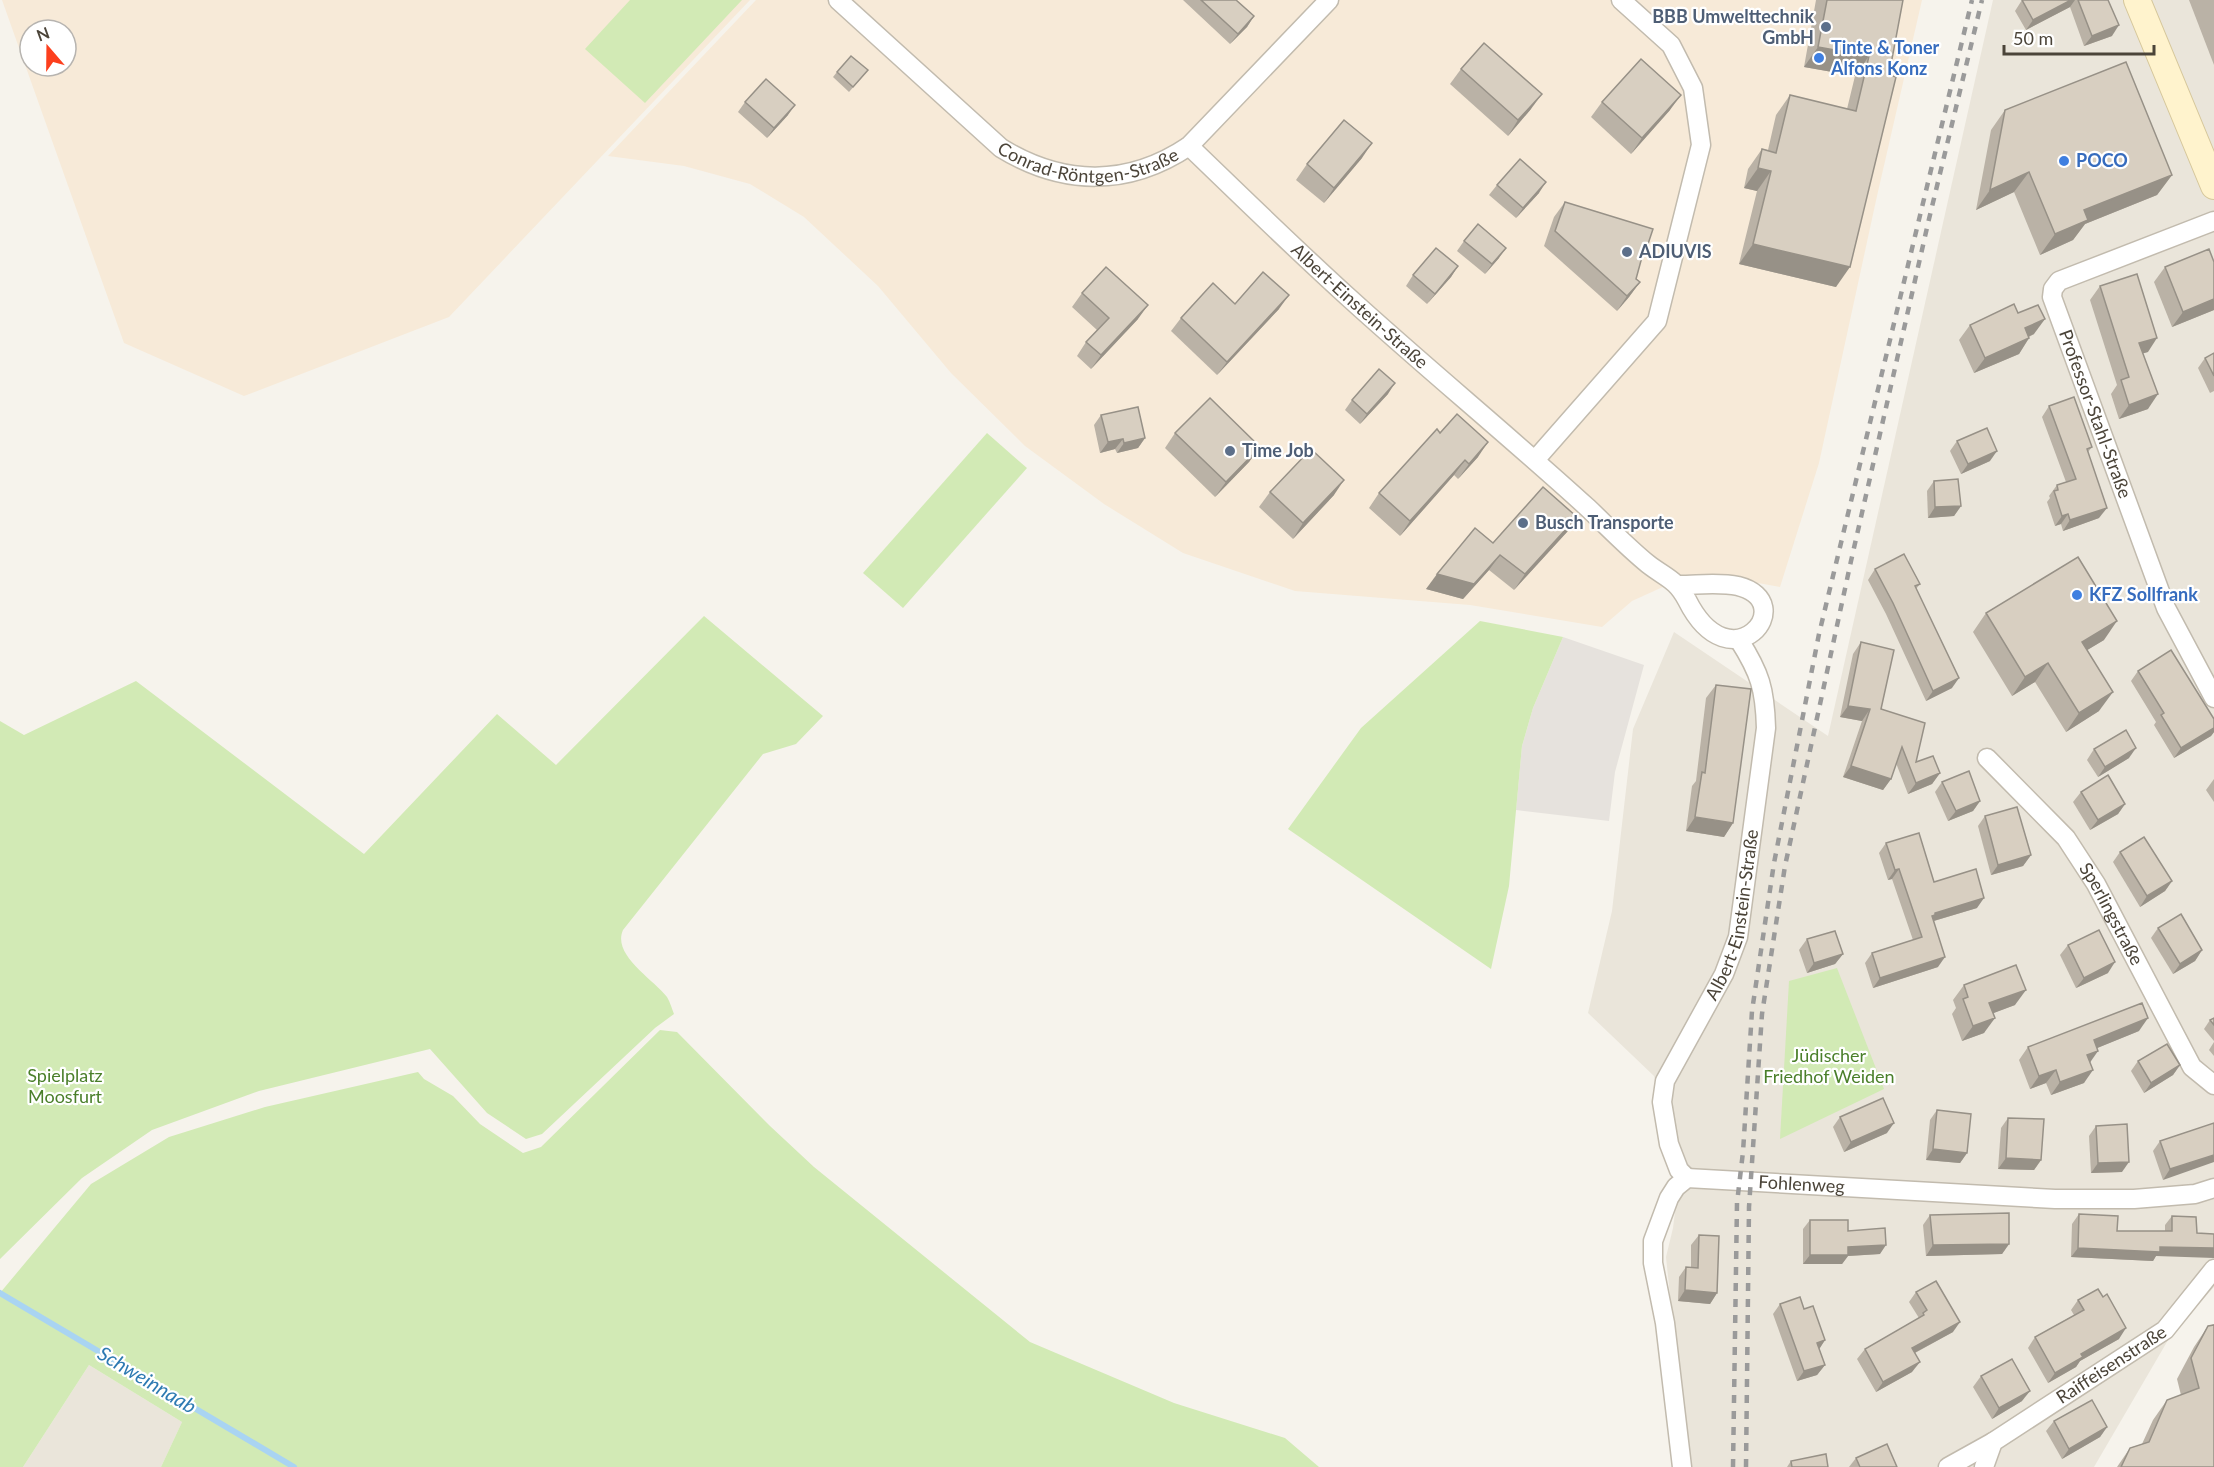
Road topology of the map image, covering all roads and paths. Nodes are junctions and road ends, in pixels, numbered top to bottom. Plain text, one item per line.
1 (838, 0) edge
2 (1329, 0) edge
3 (1621, 0) edge
4 (2137, 0) edge
5 (1189, 146) junction
6 (2214, 186) edge
7 (2214, 221) edge
8 (1535, 460) junction
9 (1679, 585) junction
10 (1739, 640) junction
11 (2214, 698) edge
12 (1987, 758) dead end
13 (2214, 1085) edge
14 (1687, 1178) junction
15 (2214, 1188) edge
16 (2214, 1269) edge
17 (1993, 1442) junction
18 (1682, 1467) edge
19 (1948, 1467) edge
20 (1984, 1467) edge

1 - 5 street, Conrad-Röntgen-Straße
2 - 5 street, Conrad-Röntgen-Straße
3 - 8 street
4 - 6 main road
5 - 8 street, Albert-Einstein-Straße
7 - 11 street, Professor-Stahl-Straße
8 - 9 street, Albert-Einstein-Straße
9 - 10 street, Albert-Einstein-Straße
9 - 10 street
10 - 14 street, Albert-Einstein-Straße
12 - 13 street, Sperlingstraße
14 - 15 street, Fohlenweg
14 - 18 street
16 - 17 street, Raiffeisenstraße
17 - 19 street, Raiffeisenstraße
17 - 20 street

